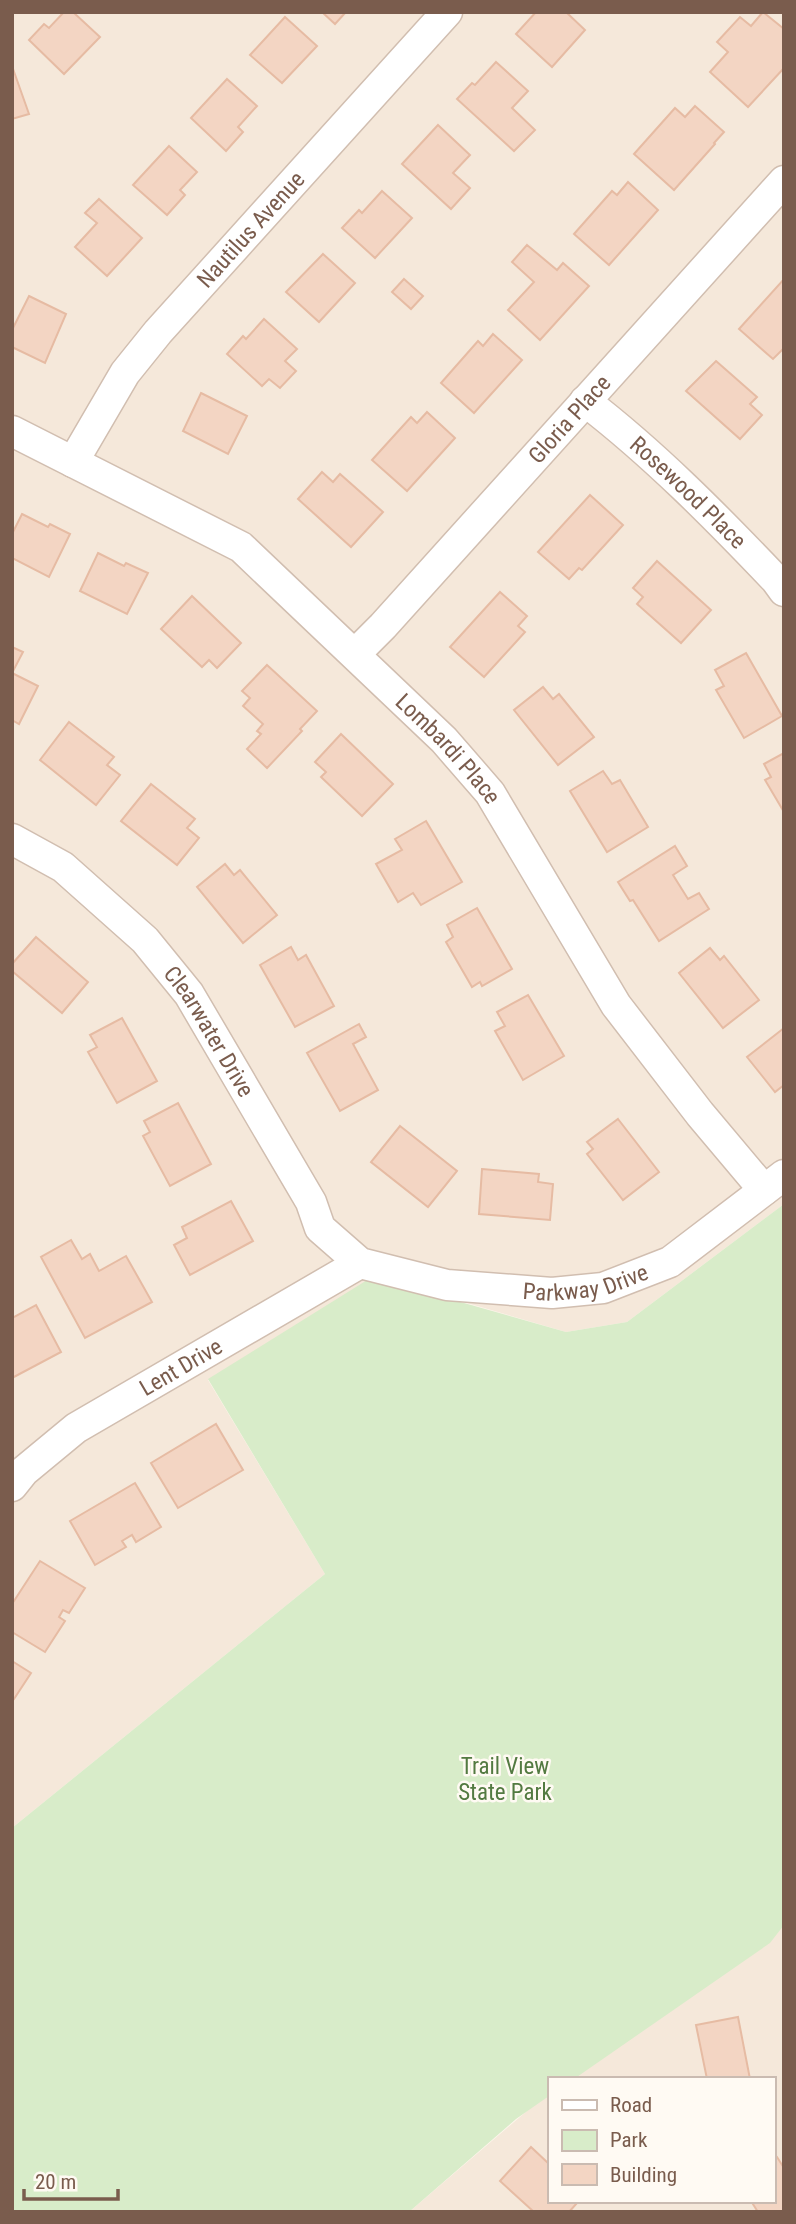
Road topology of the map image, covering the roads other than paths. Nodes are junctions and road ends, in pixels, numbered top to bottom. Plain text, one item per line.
1 (447, 12) edge
2 (784, 181) edge
3 (585, 401) junction
4 (12, 431) edge
5 (73, 462) junction
6 (784, 592) edge
7 (355, 654) junction
8 (12, 839) edge
9 (774, 1182) edge
10 (359, 1263) junction
11 (12, 1486) edge

1 - 5 street, Nautilus Avenue
2 - 3 street, Gloria Place
3 - 6 street, Rosewood Place
3 - 7 street, Gloria Place
4 - 5 street, Lombardi Place
5 - 7 street, Lombardi Place
7 - 9 street, Lombardi Place
8 - 10 street, Clearwater Drive
9 - 10 street, Parkway Drive
10 - 11 street, Lent Drive

